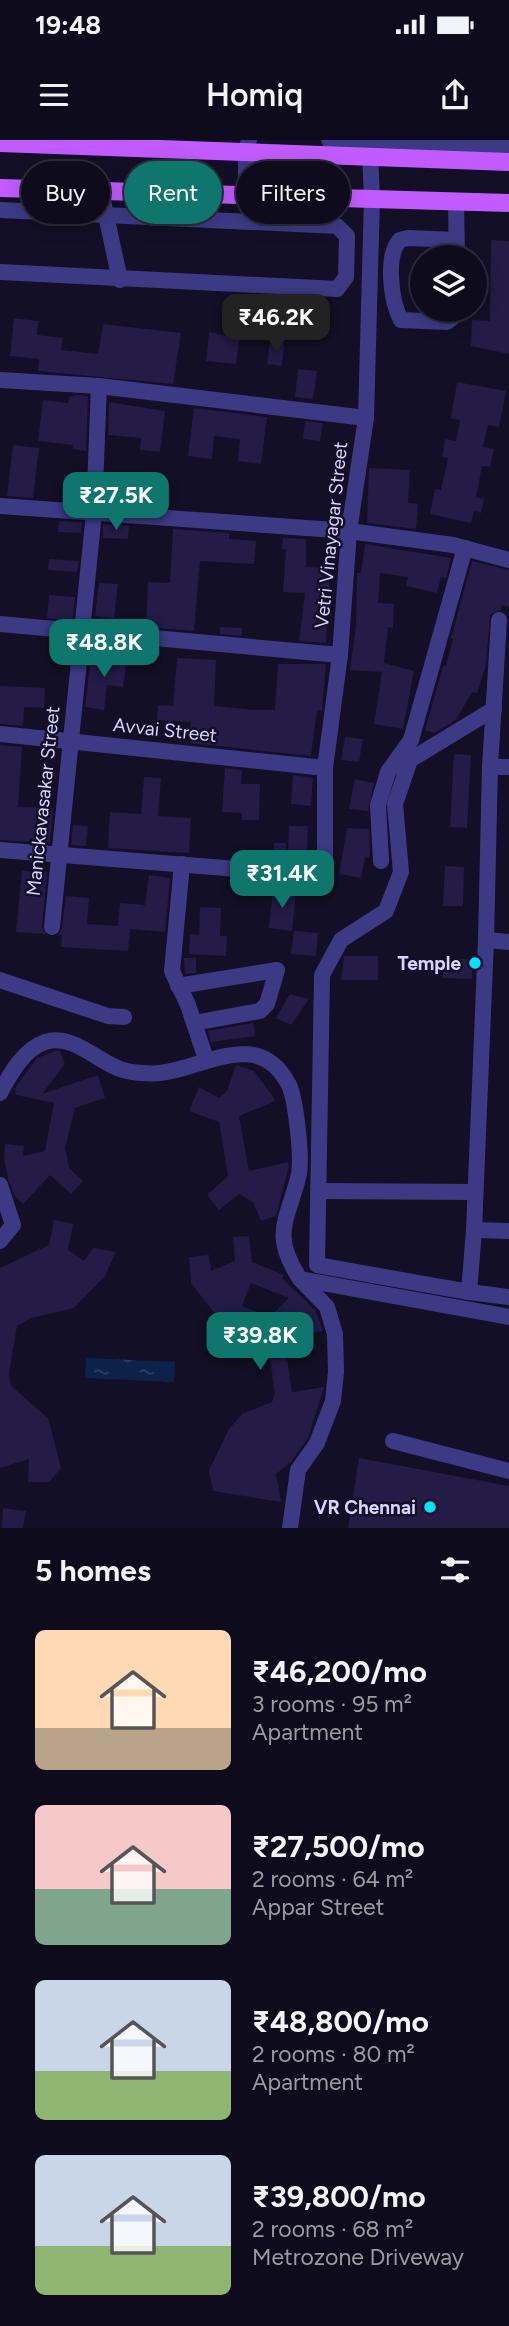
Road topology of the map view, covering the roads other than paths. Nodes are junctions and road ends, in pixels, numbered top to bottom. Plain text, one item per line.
1 (329, 140) edge
2 (0, 144) edge
3 (161, 144) edge
4 (247, 145) edge
5 (373, 146) edge
6 (509, 148) edge
7 (509, 162) edge
8 (0, 188) edge
9 (21, 189) edge
10 (110, 192) edge
11 (236, 196) edge
12 (350, 198) edge
13 (372, 198) junction
14 (456, 201) junction
15 (509, 203) edge
16 (0, 210) edge
17 (21, 211) edge
18 (110, 216) edge
19 (108, 224) edge
20 (347, 236) junction
21 (371, 237) junction
22 (456, 240) junction
23 (456, 245) edge
24 (0, 272) edge
25 (120, 280) junction
26 (371, 293) junction
27 (394, 295) junction
28 (410, 320) edge
29 (0, 380) edge
30 (99, 386) junction
31 (366, 418) junction
32 (0, 506) edge
33 (94, 513) junction
34 (349, 531) junction
35 (465, 548) junction
36 (509, 561) edge
37 (499, 621) dead end
38 (0, 624) edge
39 (80, 633) junction
40 (340, 655) junction
41 (494, 709) junction
42 (0, 734) edge
43 (70, 741) junction
44 (490, 767) junction
45 (509, 767) edge
46 (325, 768) junction
47 (0, 850) edge
48 (58, 856) junction
49 (381, 861) dead end
50 (182, 864) junction
51 (52, 927) dead end
52 (486, 940) junction
53 (509, 942) edge
54 (0, 980) edge
55 (178, 986) junction
56 (124, 1017) dead end
57 (194, 1023) junction
58 (206, 1059) junction
59 (0, 1093) edge
60 (0, 1185) edge
61 (319, 1191) junction
62 (474, 1192) junction
63 (474, 1230) junction
64 (509, 1231) edge
65 (0, 1241) edge
66 (300, 1279) junction
67 (469, 1292) junction
68 (509, 1297) edge
69 (509, 1317) edge
70 (393, 1441) dead end
71 (509, 1471) edge
72 (290, 1528) edge

1 - 5 street
2 - 3 main road
3 - 4 main road
4 - 5 main road
5 - 6 street
5 - 7 main road
5 - 13 street, Vetri Vinayagar Street
8 - 9 main road
10 - 11 main road
12 - 13 main road
13 - 14 main road
13 - 21 street, Vetri Vinayagar Street
14 - 15 main road
14 - 22 street
16 - 17 street
18 - 20 street
19 - 25 street
20 - 21 street
20 - 25 street
21 - 26 street, Vetri Vinayagar Street
22 - 23 street
22 - 27 street
24 - 25 street
26 - 27 street
26 - 31 street, Vetri Vinayagar Street
27 - 28 street
29 - 30 street
30 - 31 street
30 - 33 street, Manickavasakar Street
31 - 34 street, Vetri Vinayagar Street
32 - 33 street
33 - 34 street
33 - 39 street, Manickavasakar Street
34 - 35 street
34 - 40 street, Vetri Vinayagar Street
35 - 36 street
35 - 49 street
37 - 41 street
38 - 39 street
39 - 40 street
39 - 43 street, Manickavasakar Street
40 - 46 street, Vetri Vinayagar Street
41 - 44 street
41 - 61 street
42 - 43 street, Avvai Street
43 - 46 street, Avvai Street
43 - 48 street, Manickavasakar Street
44 - 45 street
44 - 52 street
46 - 50 street, Vetri Vinayagar Street
47 - 48 street
48 - 50 street
48 - 51 street, Manickavasakar Street
50 - 55 street
52 - 53 street
52 - 62 street
54 - 56 street
55 - 57 street
55 - 57 street
57 - 58 street
58 - 59 street
58 - 66 street
60 - 65 street
61 - 62 street
61 - 67 street
62 - 63 street
63 - 64 street
63 - 67 street
66 - 69 street
66 - 72 street
67 - 68 street
70 - 71 street

